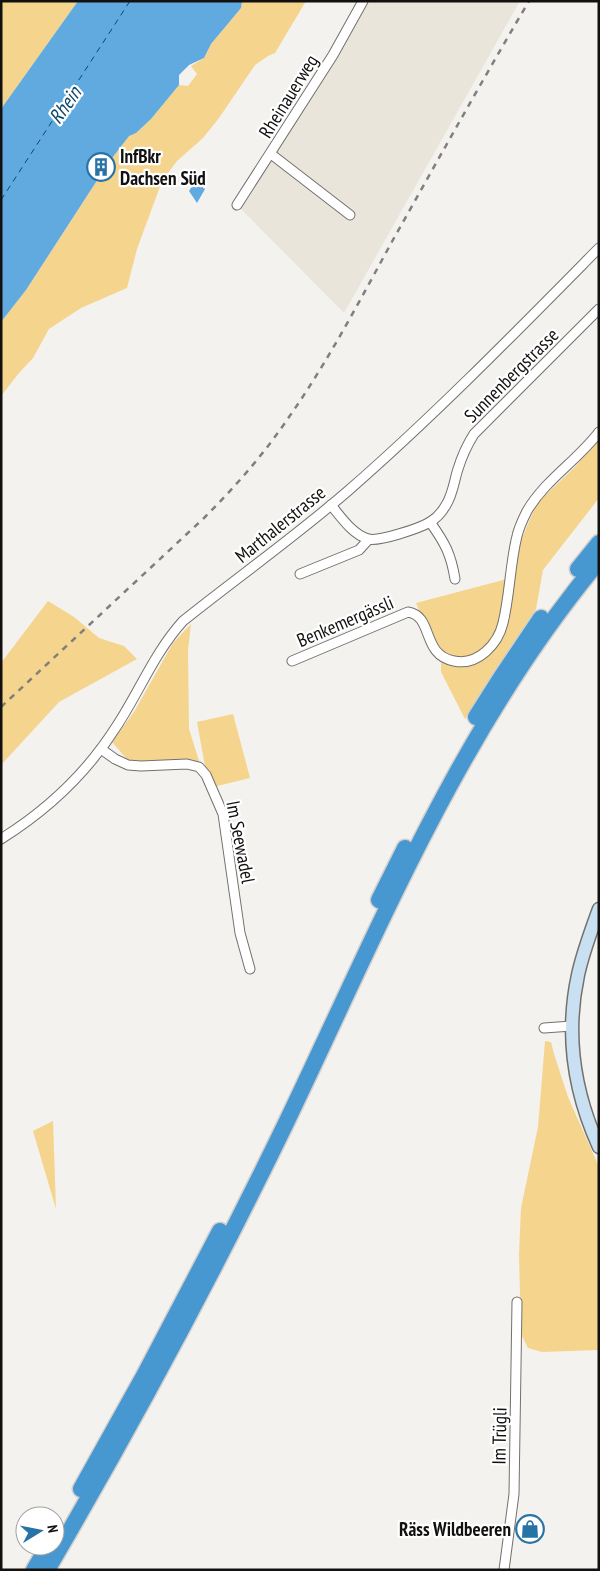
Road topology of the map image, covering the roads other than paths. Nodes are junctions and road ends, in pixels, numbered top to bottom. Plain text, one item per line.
1 (363, 1) edge
2 (270, 154) junction
3 (237, 205) dead end
4 (350, 214) dead end
5 (599, 248) edge
6 (599, 309) edge
7 (599, 432) edge
8 (331, 505) junction
9 (430, 522) junction
10 (369, 539) junction
11 (599, 544) edge
12 (599, 561) edge
13 (300, 574) dead end
14 (455, 580) dead end
15 (292, 661) dead end
16 (101, 749) junction
17 (1, 839) edge
18 (599, 909) edge
19 (250, 968) dead end
20 (572, 1026) junction
21 (544, 1028) dead end
22 (599, 1147) edge
23 (517, 1302) dead end
24 (65, 1516) edge
25 (42, 1556) edge
26 (34, 1570) edge
27 (47, 1570) edge
28 (504, 1570) edge

1 - 2 street, Rheinauerweg
2 - 3 street, Rheinauerweg
2 - 4 street
5 - 8 street, Marthalerstrasse
6 - 9 street, Sunnenbergstrasse
7 - 15 street, Benkemergässli
8 - 10 street
8 - 16 street, Marthalerstrasse
9 - 10 street, Sunnenbergstrasse
9 - 14 street
10 - 13 street, Sunnenbergstrasse
11 - 24 highway
12 - 27 highway
16 - 17 street, Marthalerstrasse
16 - 19 street, Im Seewadel
18 - 20 street
20 - 21 street
20 - 22 street
23 - 28 street, Im Trügli
25 - 26 highway

